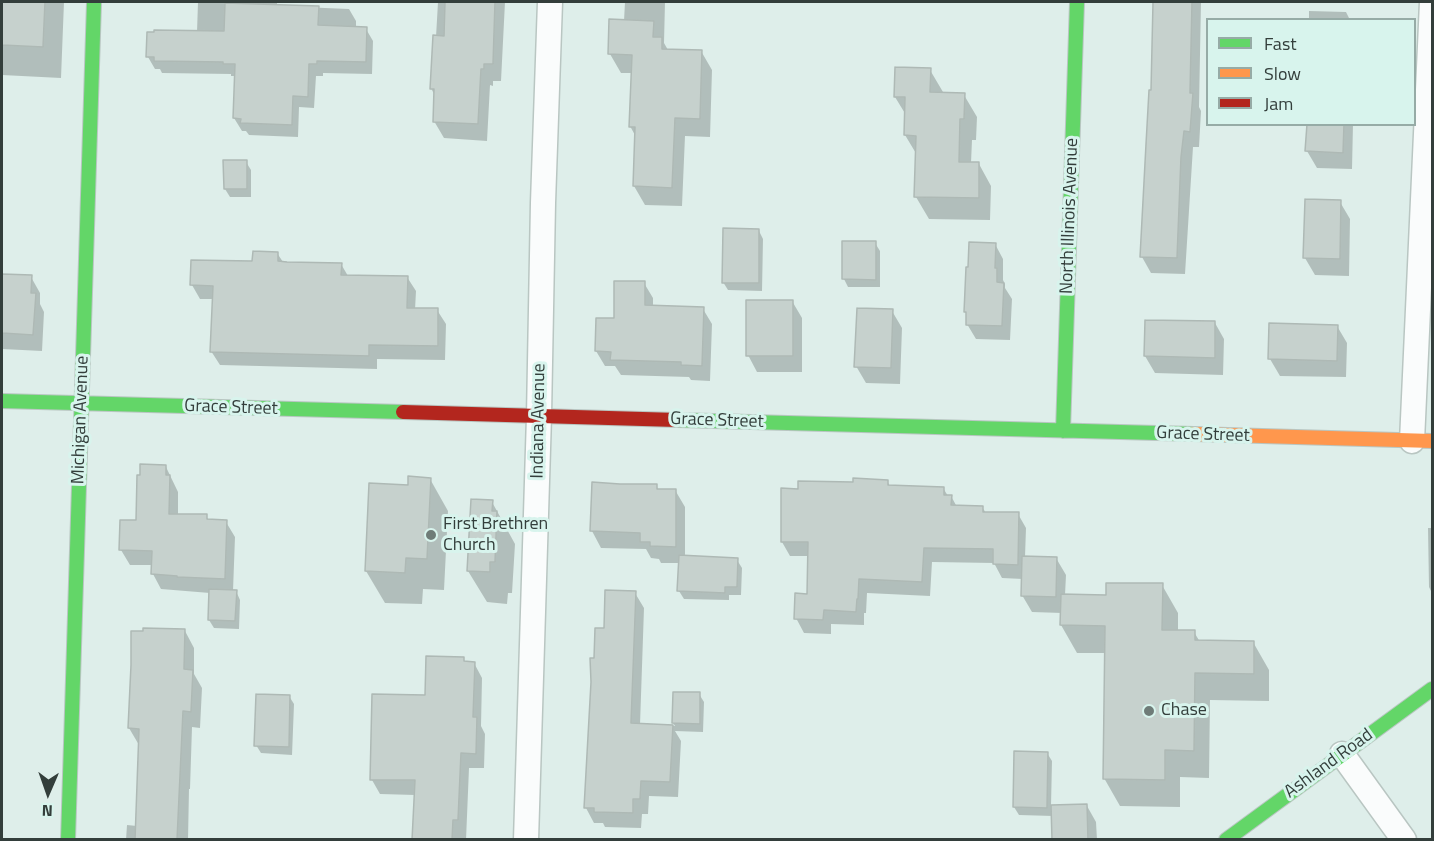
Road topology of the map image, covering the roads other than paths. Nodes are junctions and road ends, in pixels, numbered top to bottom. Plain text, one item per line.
1 (94, 2) edge
2 (550, 2) edge
3 (1077, 2) edge
4 (1432, 2) edge
5 (1432, 38) edge
6 (2, 401) edge
7 (81, 404) junction
8 (539, 416) junction
9 (1063, 431) junction
10 (1422, 441) edge
11 (1432, 690) edge
12 (1342, 754) junction
13 (68, 840) edge
14 (526, 840) edge
15 (1226, 840) edge
16 (1404, 840) edge

1 - 7 street, Michigan Avenue
2 - 8 street, Indiana Avenue
3 - 9 street, North Illinois Avenue
4 - 5 street
5 - 10 street
6 - 7 street, Grace Street
7 - 8 street, Grace Street
7 - 13 street, Michigan Avenue
8 - 9 street, Grace Street
8 - 14 street, Indiana Avenue
9 - 10 street, Grace Street
11 - 12 street, Ashland Road
12 - 15 street, Ashland Road
12 - 16 street

